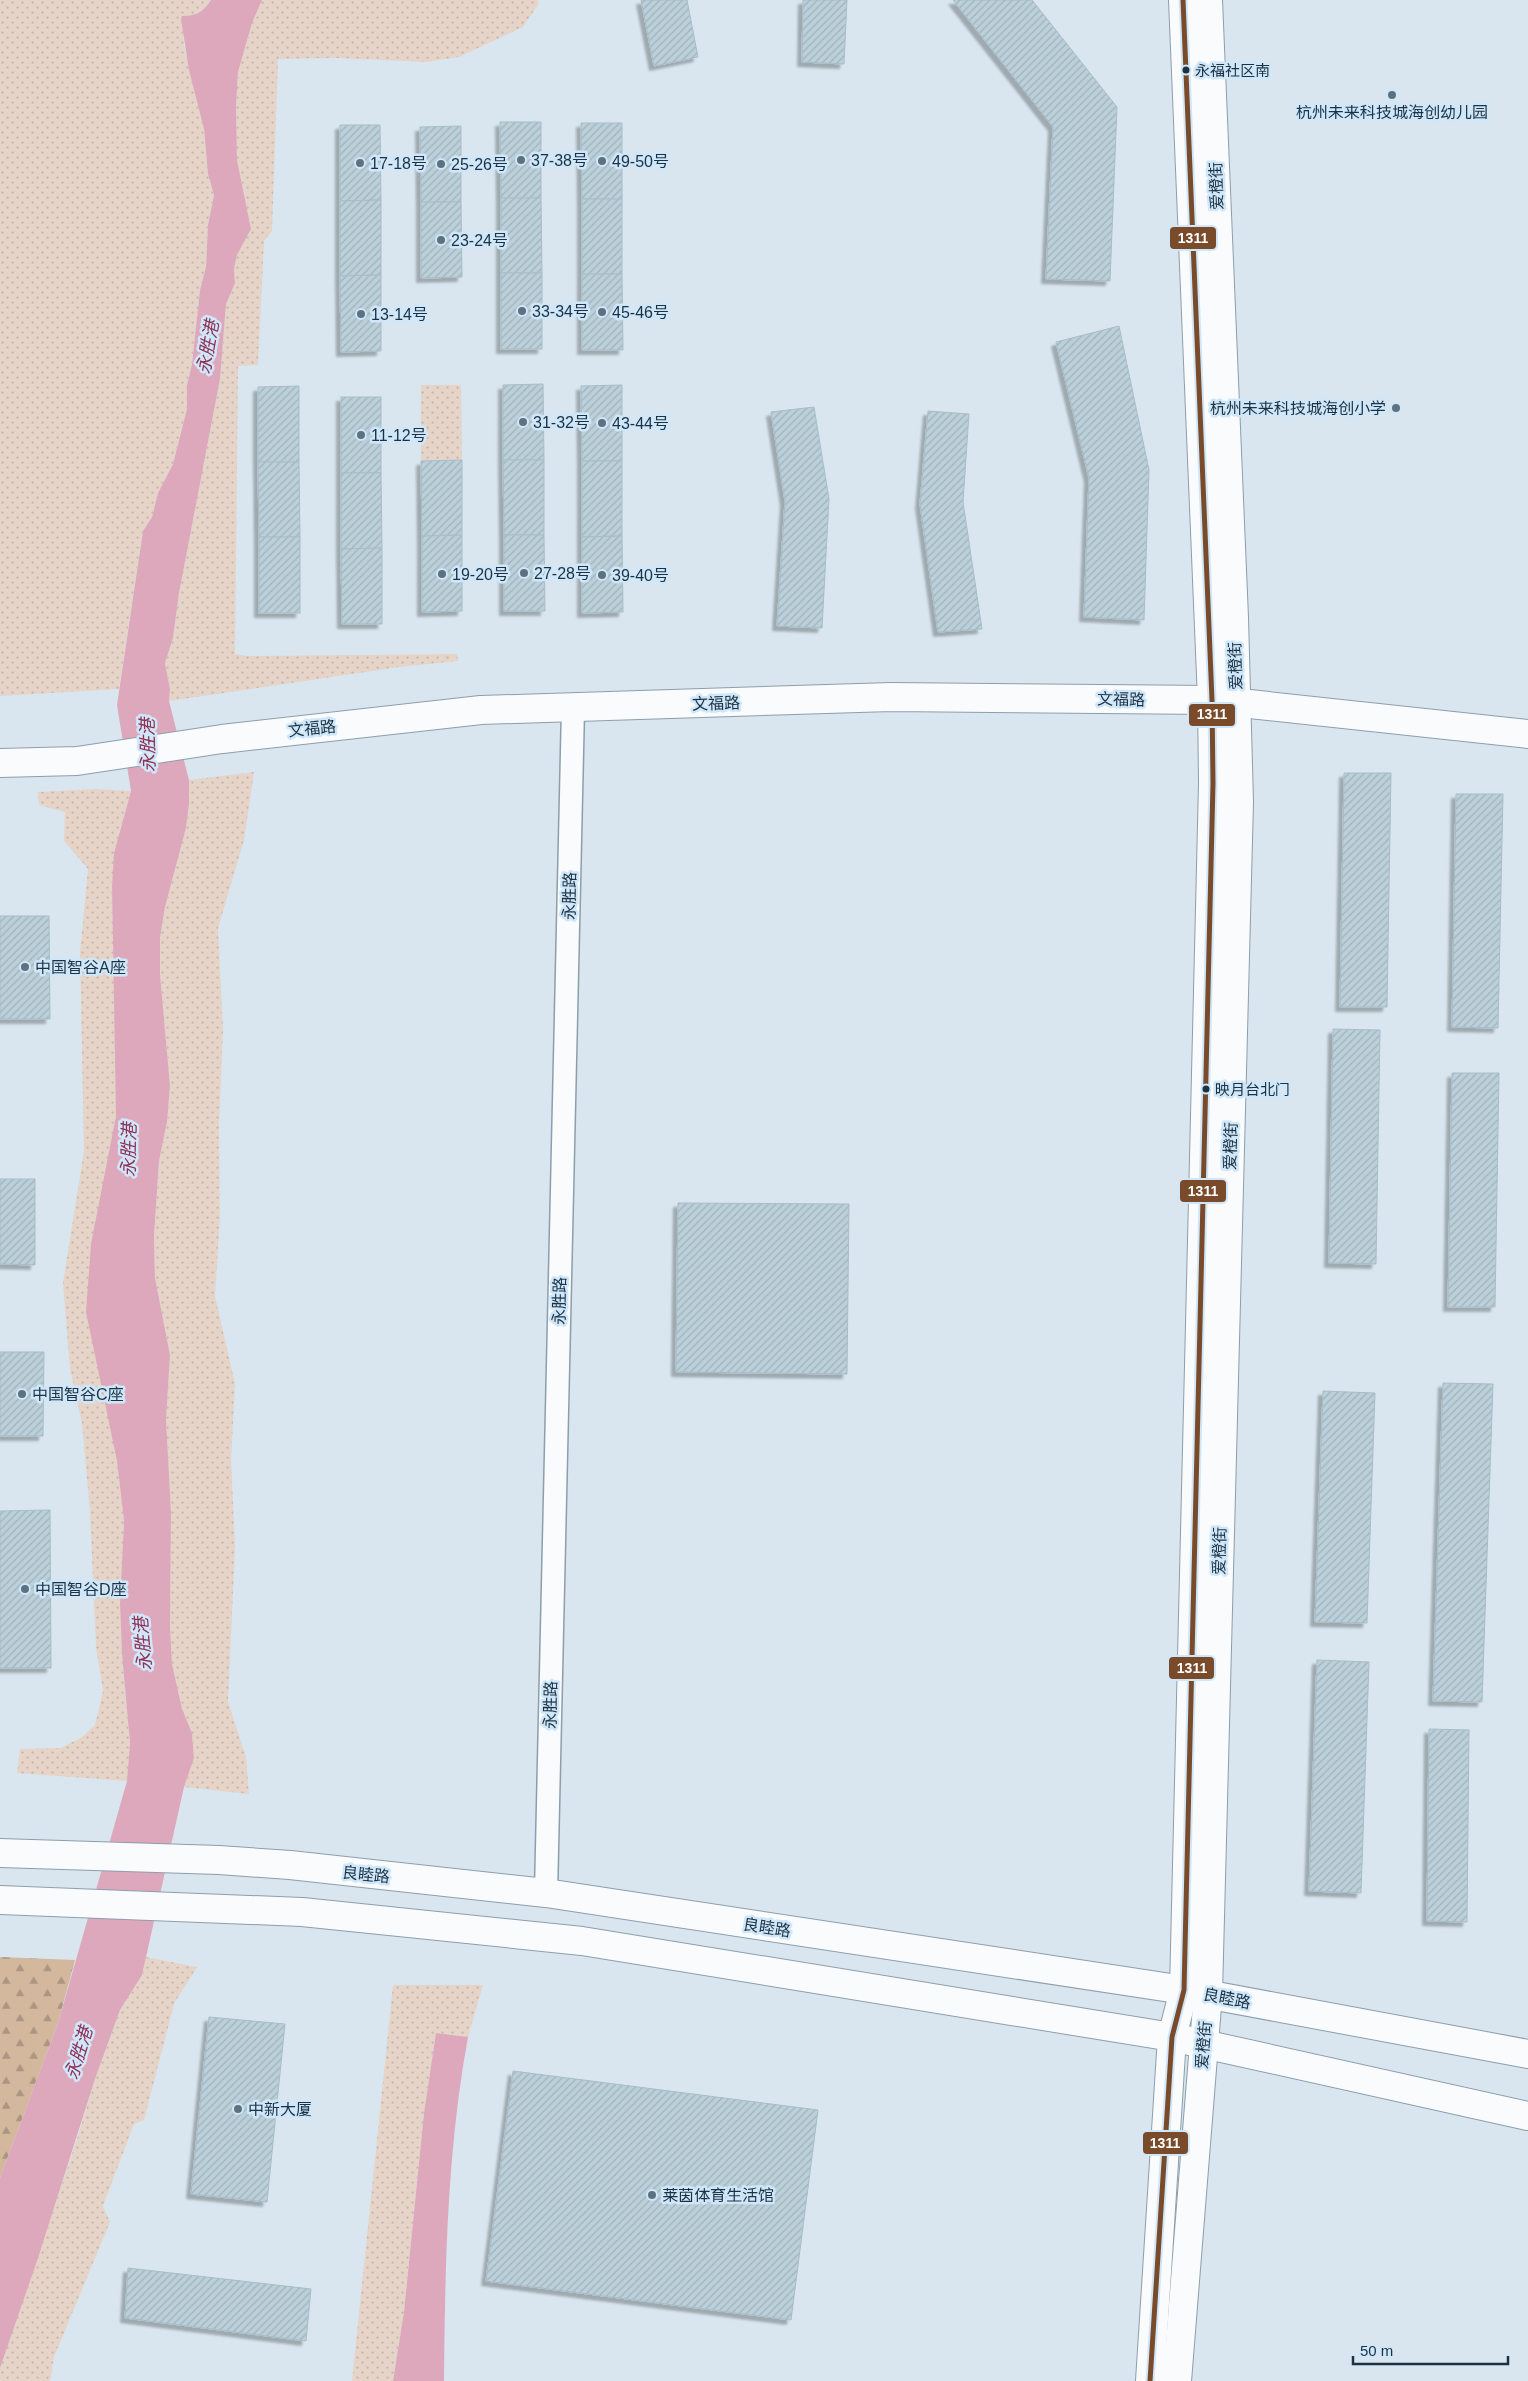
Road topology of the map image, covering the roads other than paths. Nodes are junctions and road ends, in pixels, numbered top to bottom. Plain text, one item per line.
1 (1183, 0) edge
2 (1208, 0) edge
3 (1224, 701) junction
4 (573, 708) junction
5 (1528, 734) edge
6 (0, 763) edge
7 (0, 1853) edge
8 (546, 1893) junction
9 (0, 1900) edge
10 (1196, 1992) junction
11 (1172, 2037) junction
12 (1203, 2044) junction
13 (1528, 2054) edge
14 (1528, 2116) edge
15 (1150, 2381) edge
16 (1177, 2381) edge

1 - 3 street, 爱橙街
2 - 3 street, 爱橙街
3 - 4 street, 文福路
3 - 5 street, 文福路
3 - 10 street, 爱橙街
4 - 6 street, 文福路
4 - 8 street, 永胜路
7 - 8 street, 良睦路
8 - 10 street, 良睦路
9 - 11 street
10 - 11 street, 爱橙街
10 - 12 street, 爱橙街
10 - 13 street, 良睦路
11 - 12 street
11 - 15 street, 爱橙街
12 - 14 street
12 - 16 street, 爱橙街

